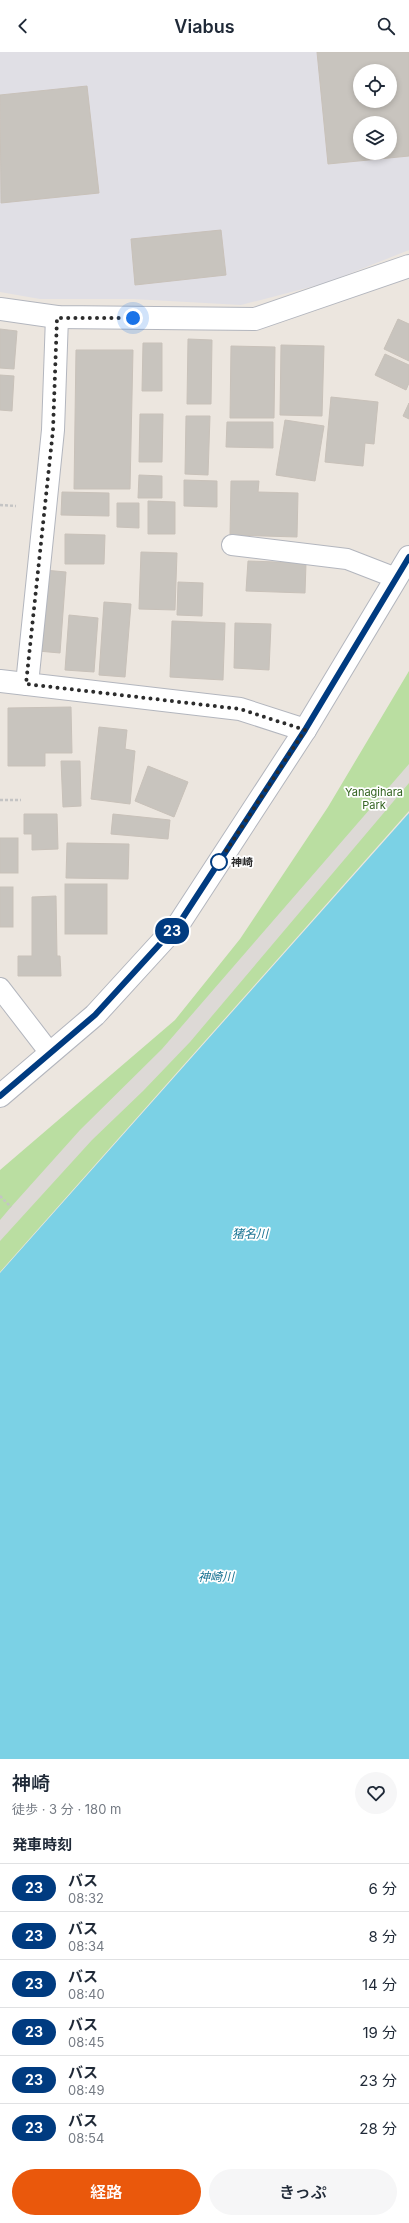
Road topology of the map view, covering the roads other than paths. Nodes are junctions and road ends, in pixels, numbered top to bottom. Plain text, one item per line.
1 (409, 266) edge
2 (0, 309) edge
3 (57, 318) junction
4 (232, 545) dead end
5 (409, 557) edge
6 (396, 578) junction
7 (0, 681) edge
8 (26, 684) junction
9 (305, 730) junction
10 (0, 988) edge
11 (50, 1053) junction
12 (0, 1096) edge

1 - 3 street
2 - 3 street
3 - 8 street
4 - 6 lane
5 - 6 street
6 - 9 street
7 - 8 street
8 - 9 street
9 - 11 street
10 - 11 lane
11 - 12 street

